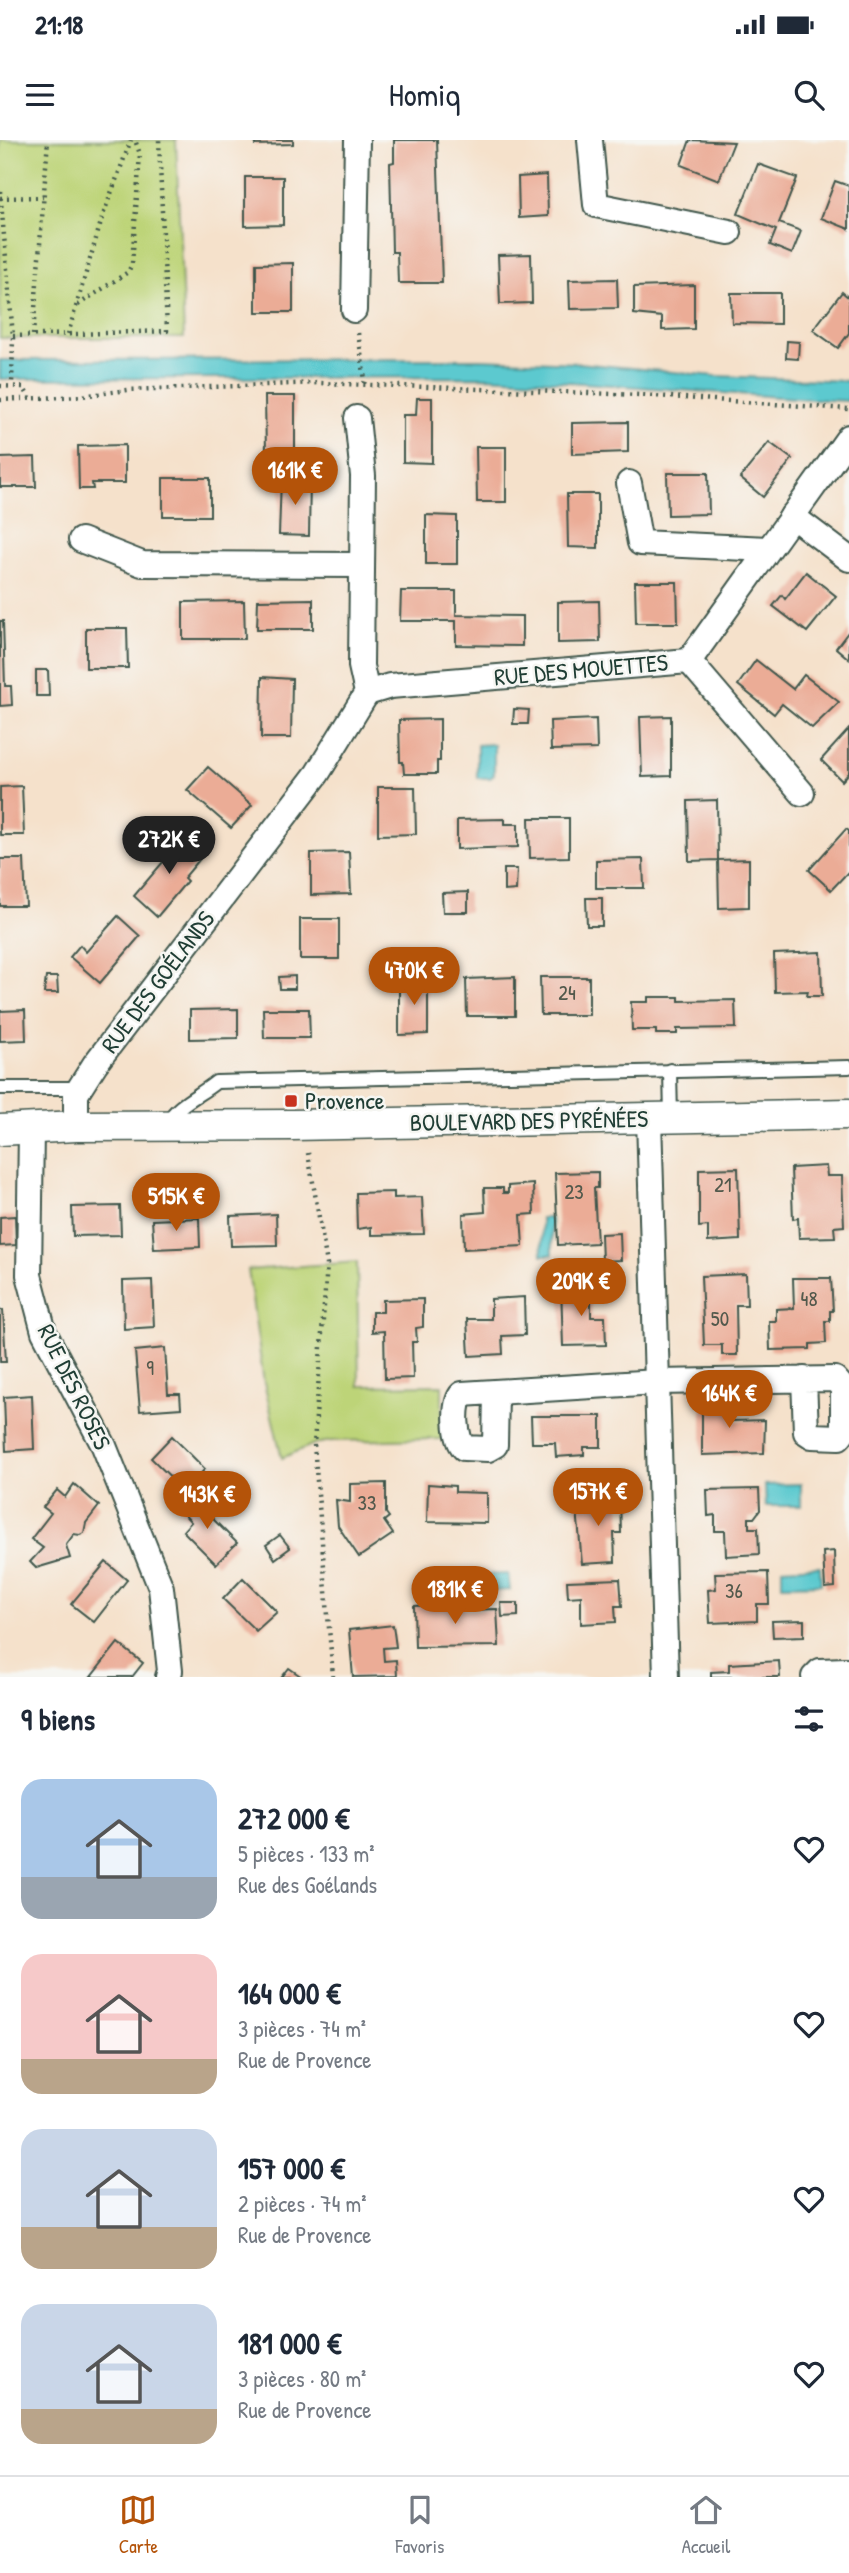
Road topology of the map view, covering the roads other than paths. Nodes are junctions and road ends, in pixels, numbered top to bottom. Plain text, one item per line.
1 (357, 140) edge
2 (590, 140) edge
3 (729, 232) dead end
4 (354, 310) dead end
5 (357, 418) dead end
6 (849, 437) edge
7 (629, 483) dead end
8 (792, 516) junction
9 (81, 540) dead end
10 (768, 549) junction
11 (849, 559) edge
12 (362, 565) junction
13 (689, 661) junction
14 (367, 692) junction
15 (802, 793) dead end
16 (849, 1067) edge
17 (670, 1070) junction
18 (0, 1088) edge
19 (80, 1088) junction
20 (849, 1114) edge
21 (660, 1119) junction
22 (76, 1126) junction
23 (166, 1126) junction
24 (31, 1129) junction
25 (0, 1130) edge
26 (804, 1379) dead end
27 (657, 1382) junction
28 (496, 1392) dead end
29 (849, 1672) edge
30 (168, 1677) edge
31 (666, 1677) edge
32 (814, 1677) edge

1 - 4 street
2 - 3 street
5 - 12 street
6 - 8 street, RUE DES MOUETTES
7 - 10 street
8 - 10 street, RUE DES MOUETTES
8 - 11 street
9 - 12 street
10 - 13 street, RUE DES MOUETTES
12 - 14 street
13 - 14 street, RUE DES MOUETTES
13 - 15 street
14 - 19 street, RUE DES GOÉLANDS
16 - 17 lane
17 - 21 lane
17 - 23 lane
18 - 19 lane
19 - 22 street, RUE DES GOÉLANDS
20 - 21 street, BOULEVARD DES PYRÉNÉES
21 - 23 street, BOULEVARD DES PYRÉNÉES
21 - 27 street
22 - 23 street, BOULEVARD DES PYRÉNÉES
22 - 24 street, BOULEVARD DES PYRÉNÉES
24 - 25 street, BOULEVARD DES PYRÉNÉES
24 - 30 street, RUE DES ROSES
26 - 27 street
27 - 28 street
27 - 31 street
29 - 32 street

